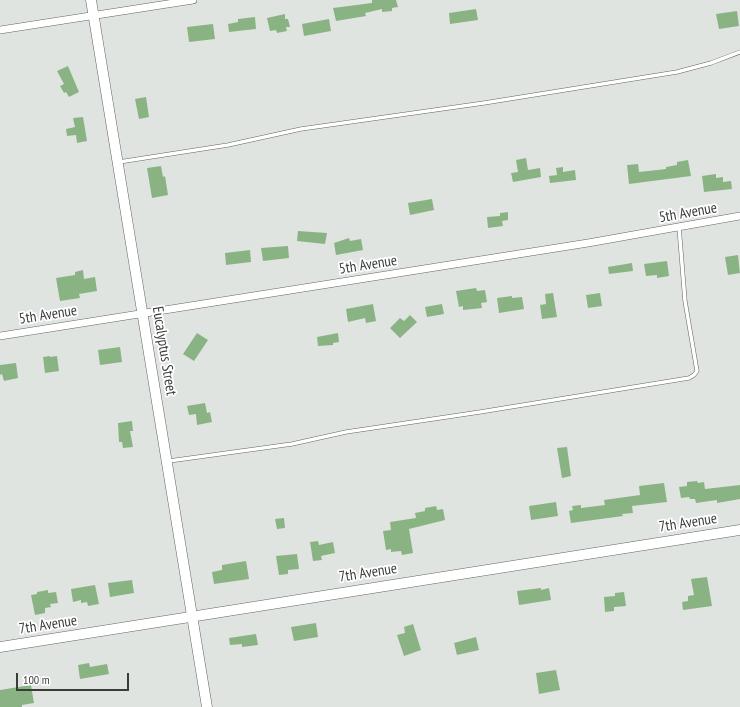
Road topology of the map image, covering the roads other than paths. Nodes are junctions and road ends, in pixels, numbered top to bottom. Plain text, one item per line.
1 (91, 0) edge
2 (193, 0) edge
3 (93, 15) junction
4 (0, 30) edge
5 (740, 52) edge
6 (118, 163) junction
7 (740, 216) edge
8 (679, 227) junction
9 (142, 312) junction
10 (0, 336) edge
11 (166, 461) junction
12 (740, 530) edge
13 (192, 616) junction
14 (0, 648) edge
15 (207, 707) edge

1 - 3 street, Eucalyptus Street
2 - 3 street
3 - 4 street
3 - 6 street, Eucalyptus Street
5 - 6 lane
6 - 9 street, Eucalyptus Street
7 - 8 street, 5th Avenue
8 - 9 street, 5th Avenue
8 - 11 lane
9 - 10 street, 5th Avenue
9 - 11 street, Eucalyptus Street
11 - 13 street, Eucalyptus Street
12 - 13 street, 7th Avenue
13 - 14 street, 7th Avenue
13 - 15 street, Eucalyptus Street

